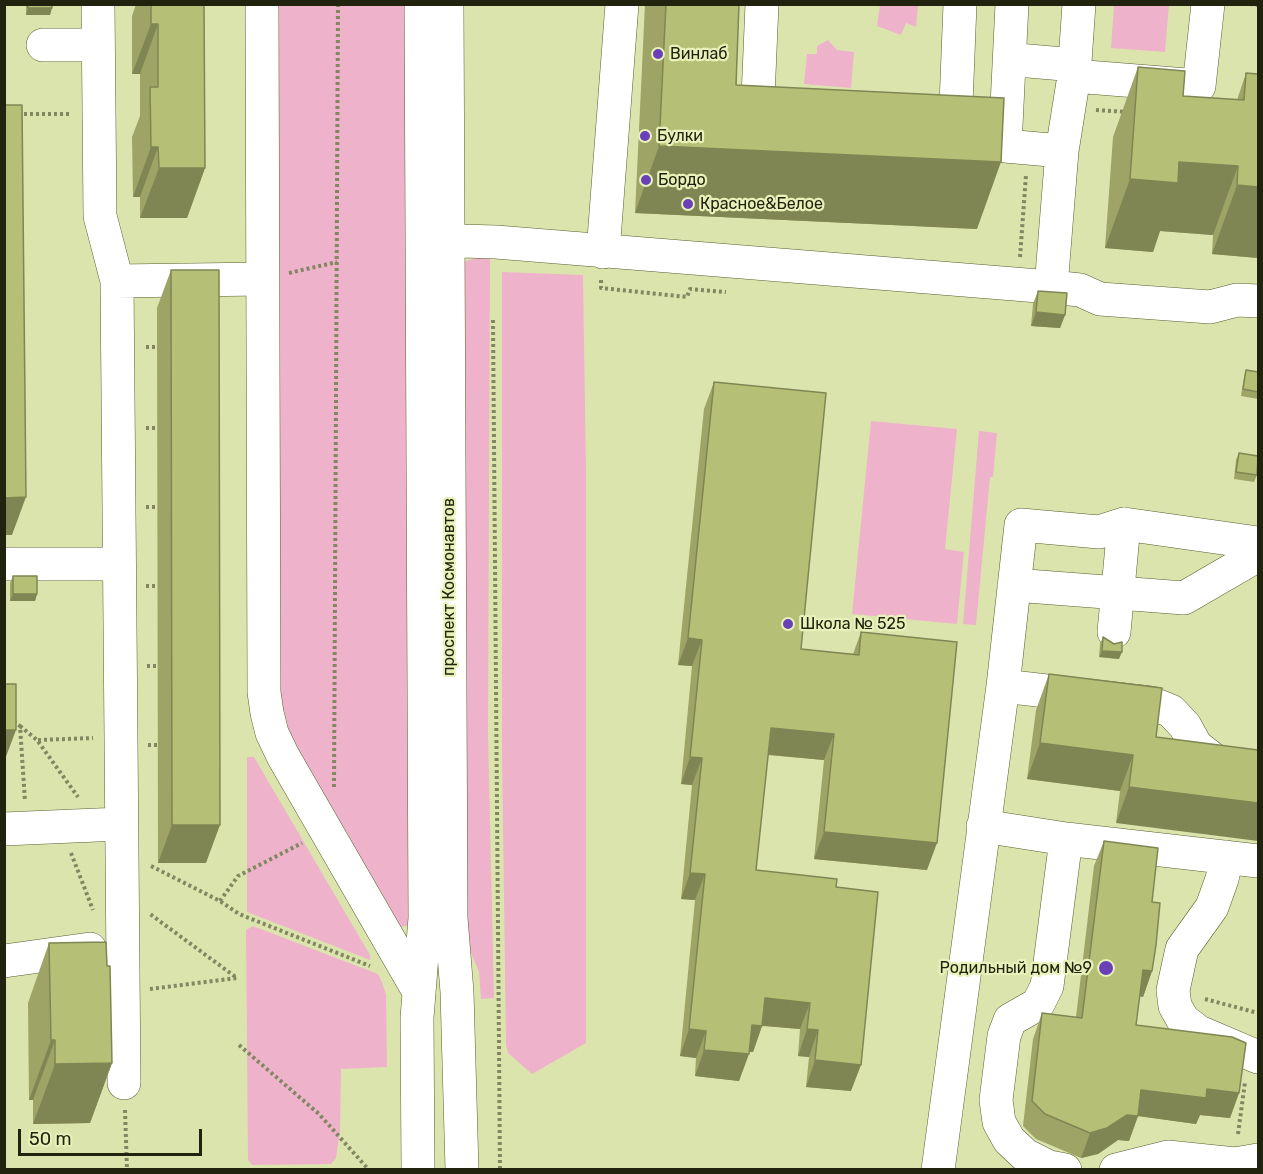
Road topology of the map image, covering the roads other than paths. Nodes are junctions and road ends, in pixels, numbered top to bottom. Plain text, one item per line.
1 (98, 4) edge
2 (262, 4) edge
3 (421, 4) edge
4 (447, 4) edge
5 (622, 4) edge
6 (762, 4) edge
7 (1079, 4) edge
8 (1208, 4) edge
9 (960, 11) edge
10 (1011, 12) edge
11 (43, 45) dead end
12 (98, 45) junction
13 (1017, 60) dead end
14 (1075, 71) junction
15 (803, 123) edge
16 (920, 128) edge
17 (1062, 151) junction
18 (435, 240) junction
19 (603, 252) junction
20 (262, 279) junction
21 (117, 281) junction
22 (1051, 287) junction
23 (1258, 301) edge
24 (1124, 524) junction
25 (1258, 543) edge
26 (1258, 555) edge
27 (4, 564) edge
28 (117, 564) junction
29 (1014, 585) junction
30 (1118, 594) junction
31 (1114, 632) dead end
32 (1003, 686) junction
33 (1258, 770) edge
34 (983, 826) junction
35 (16, 829) edge
36 (113, 833) junction
37 (1066, 839) junction
38 (1227, 857) junction
39 (1258, 861) edge
40 (115, 947) junction
41 (4, 961) edge
42 (418, 990) junction
43 (1253, 1054) edge
44 (124, 1083) road end
45 (1247, 1162) edge
46 (418, 1170) edge
47 (462, 1170) edge
48 (938, 1170) edge
49 (1065, 1170) edge
50 (1116, 1170) edge

1 - 12 street
2 - 20 street
3 - 18 street, проспект Космонавтов
4 - 18 street, проспект Космонавтов
5 - 19 street
6 - 15 street
7 - 14 street
8 - 14 street
9 - 10 street
9 - 16 street
10 - 17 street
11 - 12 street
12 - 21 street
13 - 14 street
14 - 17 street
17 - 22 street
18 - 19 street
18 - 42 street, проспект Космонавтов
18 - 47 street, проспект Космонавтов
19 - 22 street
20 - 21 street
20 - 42 street
21 - 28 street
22 - 23 street
24 - 25 street
24 - 29 street
24 - 30 street
26 - 30 street
27 - 28 street
28 - 36 street
29 - 30 street
29 - 32 street
30 - 31 street
32 - 33 street
32 - 34 street
34 - 37 street
34 - 48 street
35 - 36 street
36 - 40 street
37 - 38 street
37 - 49 street
38 - 39 street
38 - 43 street
40 - 41 street
40 - 44 street
42 - 46 street, проспект Космонавтов
45 - 50 street

